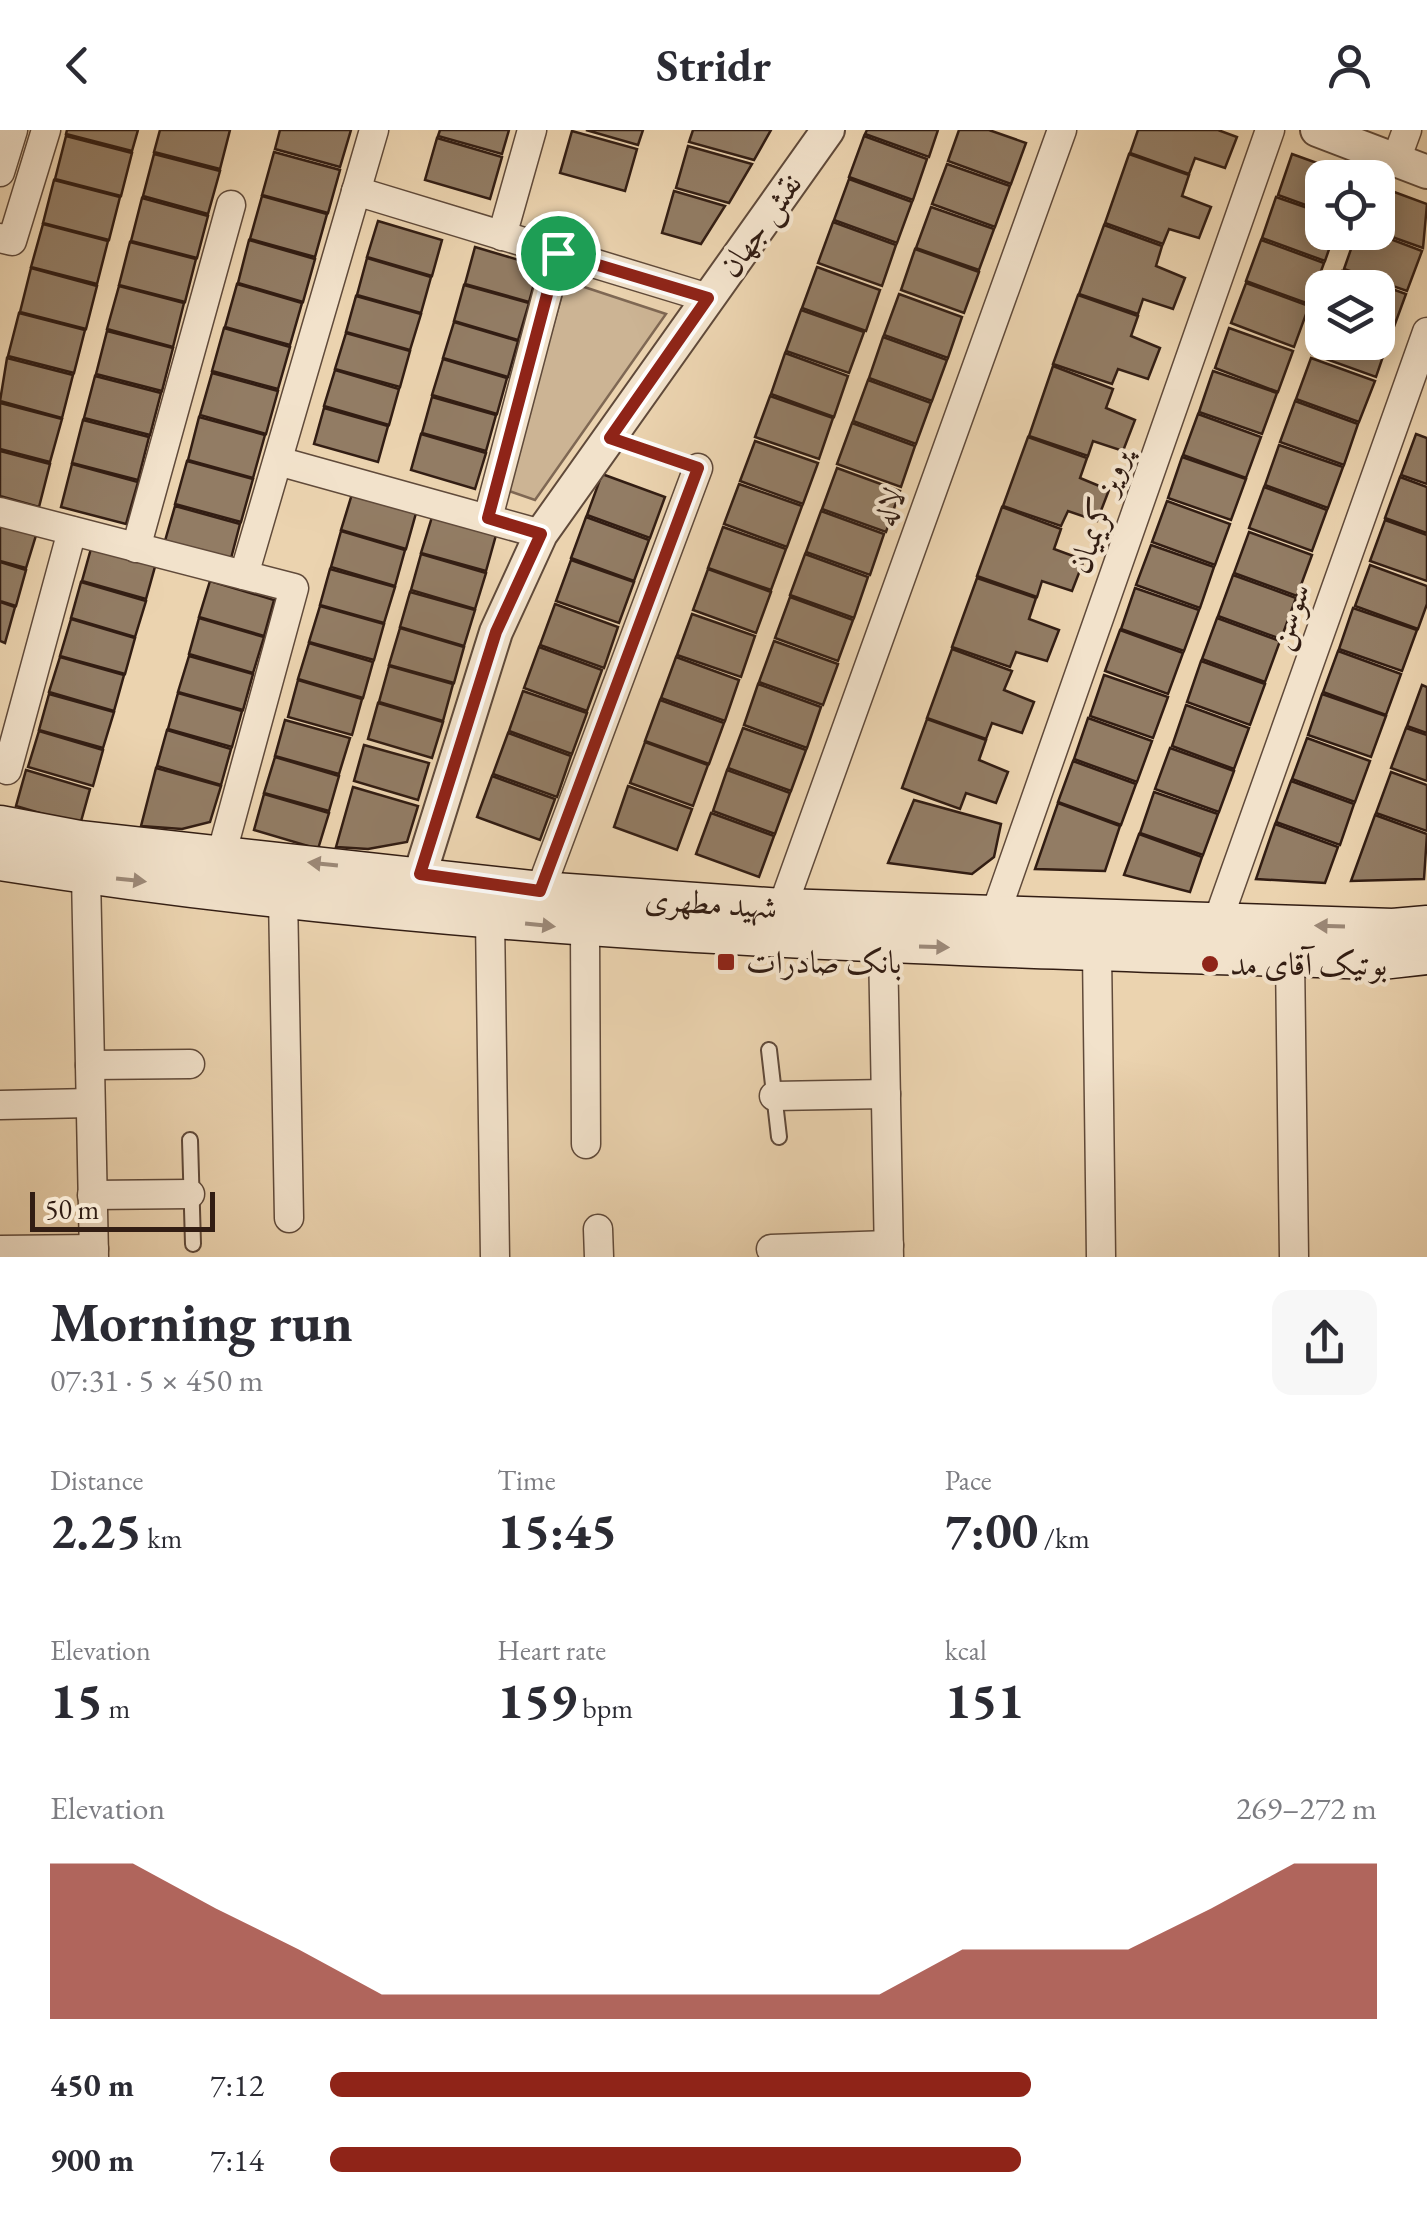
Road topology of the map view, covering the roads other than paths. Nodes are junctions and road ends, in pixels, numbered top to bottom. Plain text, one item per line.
1 (13, 130) edge
2 (46, 130) edge
3 (374, 130) edge
4 (532, 130) edge
5 (828, 130) edge
6 (1062, 130) edge
7 (1270, 130) edge
8 (1317, 130) edge
9 (1401, 145) edge
10 (0, 172) edge
11 (1427, 172) edge
12 (356, 191) junction
13 (231, 205) dead end
14 (502, 236) junction
15 (0, 238) edge
16 (558, 253) junction
17 (708, 298) junction
18 (1427, 332) edge
19 (278, 460) junction
20 (698, 468) road end
21 (0, 512) edge
22 (488, 518) junction
23 (72, 530) junction
24 (541, 534) junction
25 (136, 548) junction
26 (244, 575) junction
27 (7, 770) dead end
28 (0, 824) edge
29 (225, 841) dead end
30 (0, 861) edge
31 (86, 875) junction
32 (540, 891) junction
33 (414, 892) junction
34 (282, 896) junction
35 (782, 908) junction
36 (995, 915) junction
37 (490, 919) junction
38 (1217, 923) junction
39 (1427, 925) edge
40 (585, 930) junction
41 (884, 946) junction
42 (1097, 952) junction
43 (1427, 956) edge
44 (1290, 957) junction
45 (769, 1050) dead end
46 (190, 1064) dead end
47 (90, 1066) junction
48 (886, 1094) junction
49 (774, 1096) junction
50 (90, 1103) junction
51 (0, 1105) edge
52 (779, 1136) dead end
53 (190, 1140) dead end
54 (586, 1144) dead end
55 (190, 1194) junction
56 (92, 1195) junction
57 (289, 1218) dead end
58 (598, 1228) dead end
59 (193, 1244) dead end
60 (771, 1249) dead end
61 (0, 1250) edge
62 (889, 1251) edge
63 (94, 1253) edge
64 (495, 1257) edge
65 (600, 1257) edge
66 (1101, 1257) edge
67 (1294, 1257) edge

1 - 10 street
2 - 15 street
3 - 12 street
4 - 14 street
5 - 17 street, نقش جهان
6 - 35 street, لاله
7 - 36 street, پرویز کریمیان
8 - 9 street
9 - 11 street
12 - 14 street
12 - 19 street
13 - 25 street
14 - 16 street
16 - 17 street
16 - 22 street
17 - 24 street, نقش جهان
18 - 38 street, سوسن
19 - 22 street
19 - 26 street
20 - 32 street
21 - 23 street
22 - 24 street
23 - 25 street
23 - 27 street
24 - 33 street, نقش جهان
25 - 26 street
26 - 29 street
33 -> 28 main road, شهید مطهری
30 - 31 main road, شهید مطهری
31 -> 34 main road, شهید مطهری
31 - 47 street
32 - 33 main road, شهید مطهری
32 - 35 main road, شهید مطهری
33 - 34 main road, شهید مطهری
33 - 37 main road, شهید مطهری
34 - 57 street
35 - 36 main road, شهید مطهری
36 - 38 main road, شهید مطهری
37 -> 40 main road, شهید مطهری
37 - 64 street
39 -> 38 main road, شهید مطهری
40 - 41 main road, شهید مطهری
40 - 54 street
41 -> 42 main road, شهید مطهری
41 - 48 street
42 - 44 main road, شهید مطهری
42 - 66 street
43 - 44 main road, شهید مطهری
44 - 67 street
45 - 49 lane
46 - 47 street
47 - 50 street
48 - 49 street
48 - 62 street
49 - 52 lane
50 - 51 street
50 - 56 street
53 - 55 lane
55 - 56 street
55 - 59 lane
56 - 63 street
58 - 65 street
60 - 62 street
61 - 63 street

